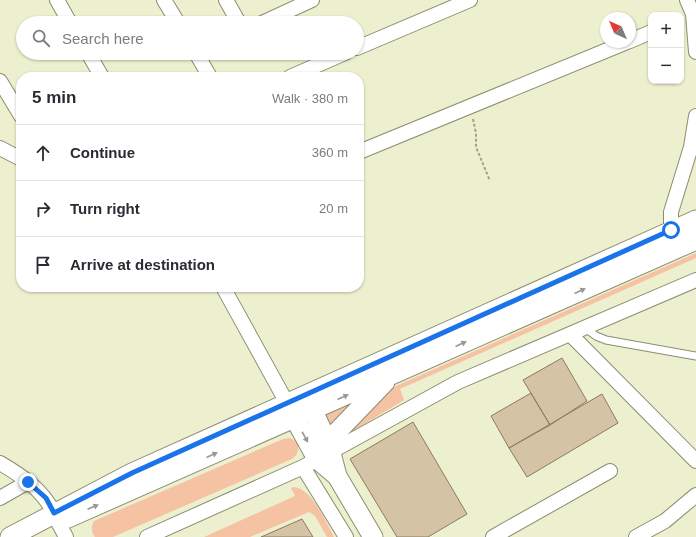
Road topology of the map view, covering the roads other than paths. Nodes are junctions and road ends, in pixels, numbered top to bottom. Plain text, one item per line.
1 (57, 0) edge
2 (164, 0) edge
3 (226, 0) edge
4 (312, 0) edge
5 (470, 0) edge
6 (687, 0) edge
7 (66, 16) edge
8 (174, 16) edge
9 (235, 16) edge
10 (277, 16) edge
11 (687, 17) edge
12 (648, 33) edge
13 (636, 38) edge
14 (364, 45) edge
15 (612, 48) edge
16 (696, 52) edge
17 (92, 60) edge
18 (200, 60) edge
19 (329, 60) edge
20 (99, 72) edge
21 (207, 72) edge
22 (301, 72) edge
23 (0, 81) edge
24 (16, 108) edge
25 (696, 121) edge
26 (0, 148) edge
27 (364, 150) edge
28 (16, 156) edge
29 (696, 220) edge
30 (671, 230) junction
31 (696, 240) edge
32 (696, 280) edge
33 (226, 292) edge
34 (584, 327) junction
35 (570, 334) junction
36 (696, 356) edge
37 (393, 374) junction
38 (299, 407) junction
39 (320, 455) junction
40 (696, 461) edge
41 (0, 463) edge
42 (610, 471) dead end
43 (28, 482) junction
44 (696, 495) edge
45 (0, 498) edge
46 (59, 524) edge
47 (10, 537) edge
48 (18, 537) edge
49 (147, 537) edge
50 (346, 537) edge
51 (373, 537) edge
52 (493, 537) edge
53 (636, 537) edge

1 - 7 street
2 - 8 street
3 - 9 street
4 - 10 street
5 - 14 street
6 - 11 street
11 - 16 street
12 - 13 street
15 - 27 street
17 - 20 street
18 - 21 street
19 - 22 street
23 - 24 street
25 - 30 street
26 - 28 street
29 - 30 main road
30 - 38 main road
37 -> 31 main road
32 - 34 street
33 - 38 street
34 - 35 street
34 - 36 lane
35 - 39 street
35 - 40 street
38 -> 37 main road
37 - 39 main road
38 - 39 main road
38 - 46 main road
39 - 49 street
39 - 50 street
39 - 51 main road
41 - 43 street
42 - 52 street
43 - 45 street
43 - 46 street
44 - 53 street
46 - 47 main road
46 - 48 main road

